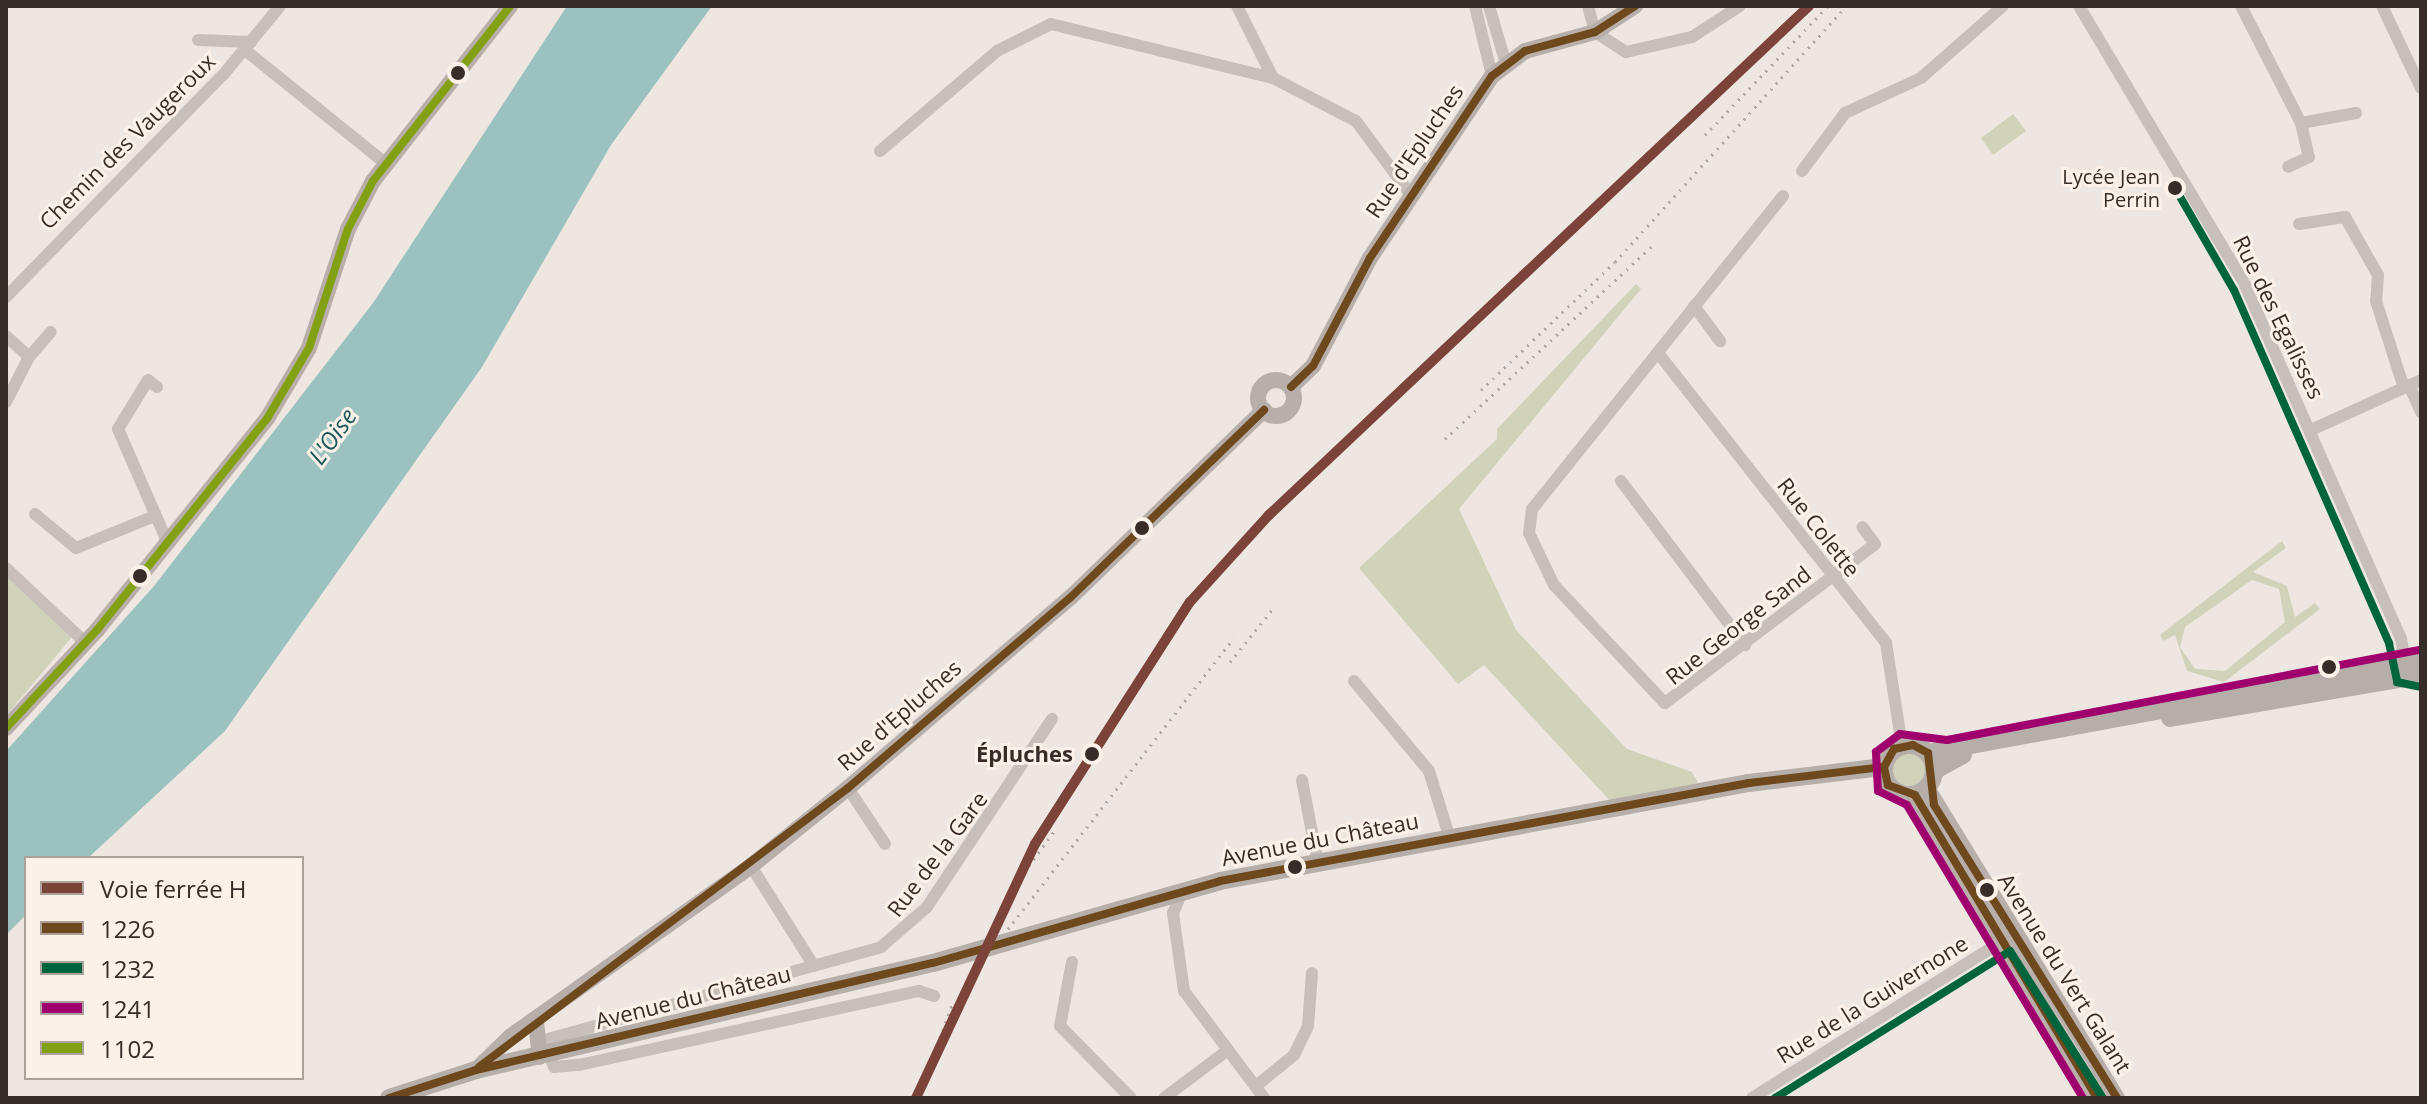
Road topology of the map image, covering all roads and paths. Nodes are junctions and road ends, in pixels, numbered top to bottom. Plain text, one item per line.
1 (280, 6) edge
2 (510, 6) edge
3 (1237, 6) edge
4 (1475, 6) edge
5 (1489, 6) edge
6 (1588, 6) edge
7 (1635, 6) edge
8 (1740, 6) edge
9 (2003, 6) edge
10 (2079, 6) edge
11 (2241, 6) edge
12 (2382, 6) edge
13 (1595, 32) junction
14 (198, 40) dead end
15 (248, 46) junction
16 (1506, 64) junction
17 (1492, 76) junction
18 (1273, 78) junction
19 (2421, 88) edge
20 (2356, 113) dead end
21 (2301, 123) junction
22 (880, 151) dead end
23 (385, 163) junction
24 (2288, 167) dead end
25 (1802, 171) dead end
26 (1411, 195) junction
27 (1783, 196) dead end
28 (2299, 224) dead end
29 (6, 297) edge
30 (1694, 306) junction
31 (51, 332) dead end
32 (6, 336) edge
33 (1720, 341) dead end
34 (1658, 353) junction
35 (29, 357) junction
36 (2411, 384) edge
37 (157, 387) dead end
38 (1291, 387) junction
39 (6, 402) edge
40 (1264, 410) junction
41 (2421, 412) edge
42 (2311, 430) junction
43 (1621, 481) dead end
44 (35, 514) dead end
45 (155, 516) junction
46 (1862, 527) dead end
47 (167, 541) junction
48 (6, 568) edge
49 (1832, 577) junction
50 (86, 643) junction
51 (1745, 645) junction
52 (2414, 670) edge
53 (1354, 681) dead end
54 (1052, 719) dead end
55 (6, 728) edge
56 (1902, 746) junction
57 (1884, 767) junction
58 (1926, 777) junction
59 (1302, 780) dead end
60 (848, 788) junction
61 (1450, 839) junction
62 (885, 844) dead end
63 (1318, 864) junction
64 (751, 866) junction
65 (1183, 891) junction
66 (1155, 899) junction
67 (1173, 913) junction
68 (2006, 938) junction
69 (1072, 962) dead end
70 (814, 966) junction
71 (1312, 973) dead end
72 (934, 996) dead end
73 (529, 1025) junction
74 (1228, 1050) junction
75 (542, 1051) junction
76 (516, 1062) junction
77 (476, 1070) junction
78 (1256, 1086) junction
79 (389, 1098) edge
80 (1131, 1098) edge
81 (1164, 1098) edge
82 (1264, 1098) edge
83 (1752, 1098) edge
84 (2097, 1098) edge
85 (2117, 1098) edge

1 - 15 street, Chemin des Vaugeroux
2 - 23 street
3 - 18 street
4 - 17 street
5 - 16 street
6 - 13 street
7 - 13 street, Rue d'Epluches
8 - 13 street
9 - 25 street
10 - 42 street, Rue des Egalisses
11 - 21 street
12 - 19 street
13 - 16 street, Rue d'Epluches
14 - 15 street
15 - 23 street
15 - 29 street, Chemin des Vaugeroux
16 - 17 street, Rue d'Epluches
17 - 26 street, Rue d'Epluches
18 - 22 street
18 - 26 street
20 - 21 street
21 - 24 street
23 - 47 street
26 - 38 street, Rue d'Epluches
27 - 30 street, Rue George Sand
28 - 36 street
30 - 33 street
30 - 34 street, Rue George Sand
31 - 35 street
32 - 35 street
34 - 49 street, Rue Colette
34 - 51 street, Rue George Sand
35 - 39 street
36 - 41 street
36 - 42 street
37 - 45 street
38 - 40 street, Rue d'Epluches
38 - 40 street
40 - 60 street, Rue d'Epluches
42 - 52 street, Rue des Egalisses
43 - 51 street
44 - 45 street
45 - 47 street
46 - 49 street, Rue George Sand
47 - 50 street
48 - 50 street
49 - 51 street, Rue George Sand
49 - 56 street, Rue Colette
50 - 55 street
52 - 58 main road
53 - 61 street
54 - 70 street, Rue de la Gare
56 - 57 main road
56 - 58 main road
57 - 58 main road
57 - 61 main road, Avenue du Château
58 - 68 street, Avenue du Vert Galant
59 - 63 street
60 - 62 street
60 - 64 street, Rue d'Epluches
61 - 63 main road, Avenue du Château
63 - 65 main road, Avenue du Château
64 - 70 street
64 - 73 street, Rue d'Epluches
65 - 66 main road, Avenue du Château
65 - 67 street
66 - 67 street
66 - 75 main road, Avenue du Château
67 - 74 street
68 - 83 street, Rue de la Guivernone
68 - 84 street, Avenue du Vert Galant
68 - 85 street, Avenue du Vert Galant
69 - 80 street
70 - 75 street, Rue de la Gare
71 - 78 street
72 - 75 street
73 - 75 street
73 - 76 street
73 - 77 street, Rue d'Epluches
74 - 78 street
74 - 81 street
75 - 76 main road, Avenue du Château
76 - 77 main road, Avenue du Château
77 - 79 main road, Avenue du Château
78 - 82 street

